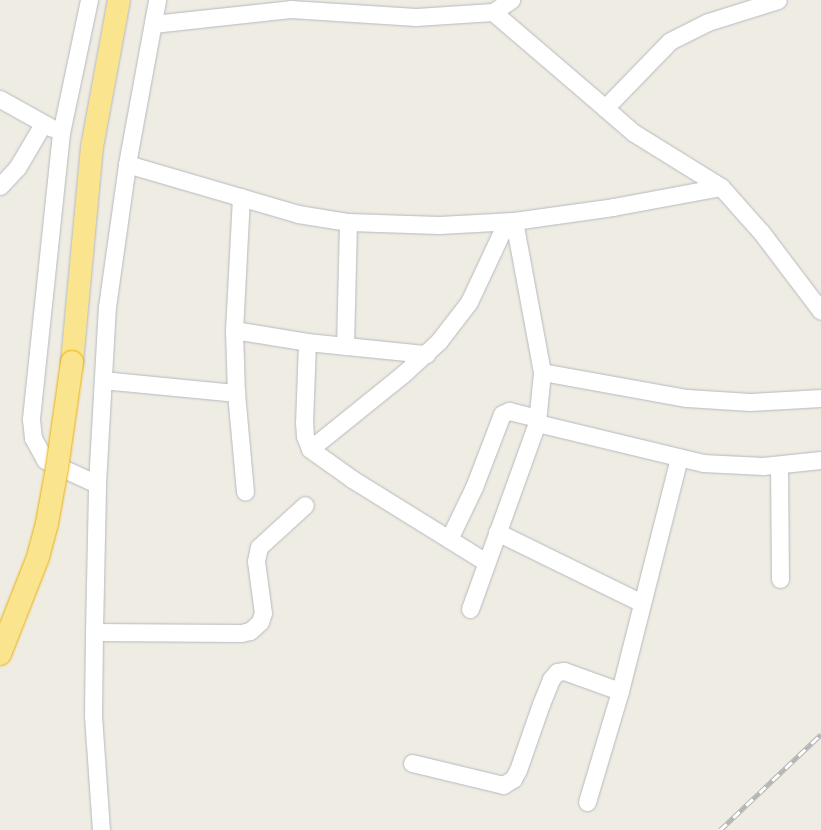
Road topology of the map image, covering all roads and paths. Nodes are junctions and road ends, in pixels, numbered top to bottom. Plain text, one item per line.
1 (89, 0) edge
2 (119, 0) edge
3 (157, 0) edge
4 (511, 0) edge
5 (778, 0) edge
6 (470, 6) edge
7 (493, 12) junction
8 (153, 24) junction
9 (0, 100) edge
10 (604, 108) junction
11 (43, 124) junction
12 (61, 132) junction
13 (127, 164) junction
14 (0, 186) edge
15 (721, 187) junction
16 (240, 197) junction
17 (511, 221) junction
18 (348, 222) junction
19 (821, 311) edge
20 (234, 330) junction
21 (307, 342) junction
22 (345, 346) junction
23 (426, 354) junction
24 (542, 372) junction
25 (103, 380) junction
26 (236, 393) junction
27 (821, 398) edge
28 (537, 421) junction
29 (310, 449) junction
30 (679, 458) junction
31 (821, 460) edge
32 (779, 465) junction
33 (97, 484) junction
34 (245, 492) dead end
35 (305, 505) dead end
36 (497, 532) junction
37 (450, 539) junction
38 (486, 562) junction
39 (780, 579) dead end
40 (642, 603) junction
41 (470, 610) dead end
42 (94, 632) junction
43 (0, 654) edge
44 (620, 691) junction
45 (412, 763) dead end
46 (587, 802) dead end
47 (101, 830) edge

1 - 12 street
2 - 43 highway, bridge
3 - 8 street
4 - 7 street
5 - 10 street
6 - 7 street
6 - 8 street
7 - 10 street
8 - 13 street
9 - 11 street
10 - 15 street
11 - 12 street
11 - 14 street
12 - 33 street
13 - 16 street
13 - 25 street
15 - 17 street
15 - 19 street
16 - 18 street
16 - 20 street
17 - 18 street
17 - 23 street
17 - 24 street
18 - 22 street
20 - 21 street
20 - 26 street
21 - 22 street
21 - 29 street
22 - 23 street
23 - 29 street
24 - 27 street
24 - 28 street
25 - 26 street
25 - 33 street
26 - 34 street
28 - 30 street
28 - 36 street
28 - 37 street
29 - 37 street
30 - 32 street
30 - 40 street
31 - 32 street
32 - 39 street
33 - 42 street
35 - 42 street
36 - 38 street
36 - 40 street
37 - 38 street
38 - 41 street
40 - 44 street
42 - 47 street
44 - 45 street
44 - 46 street

